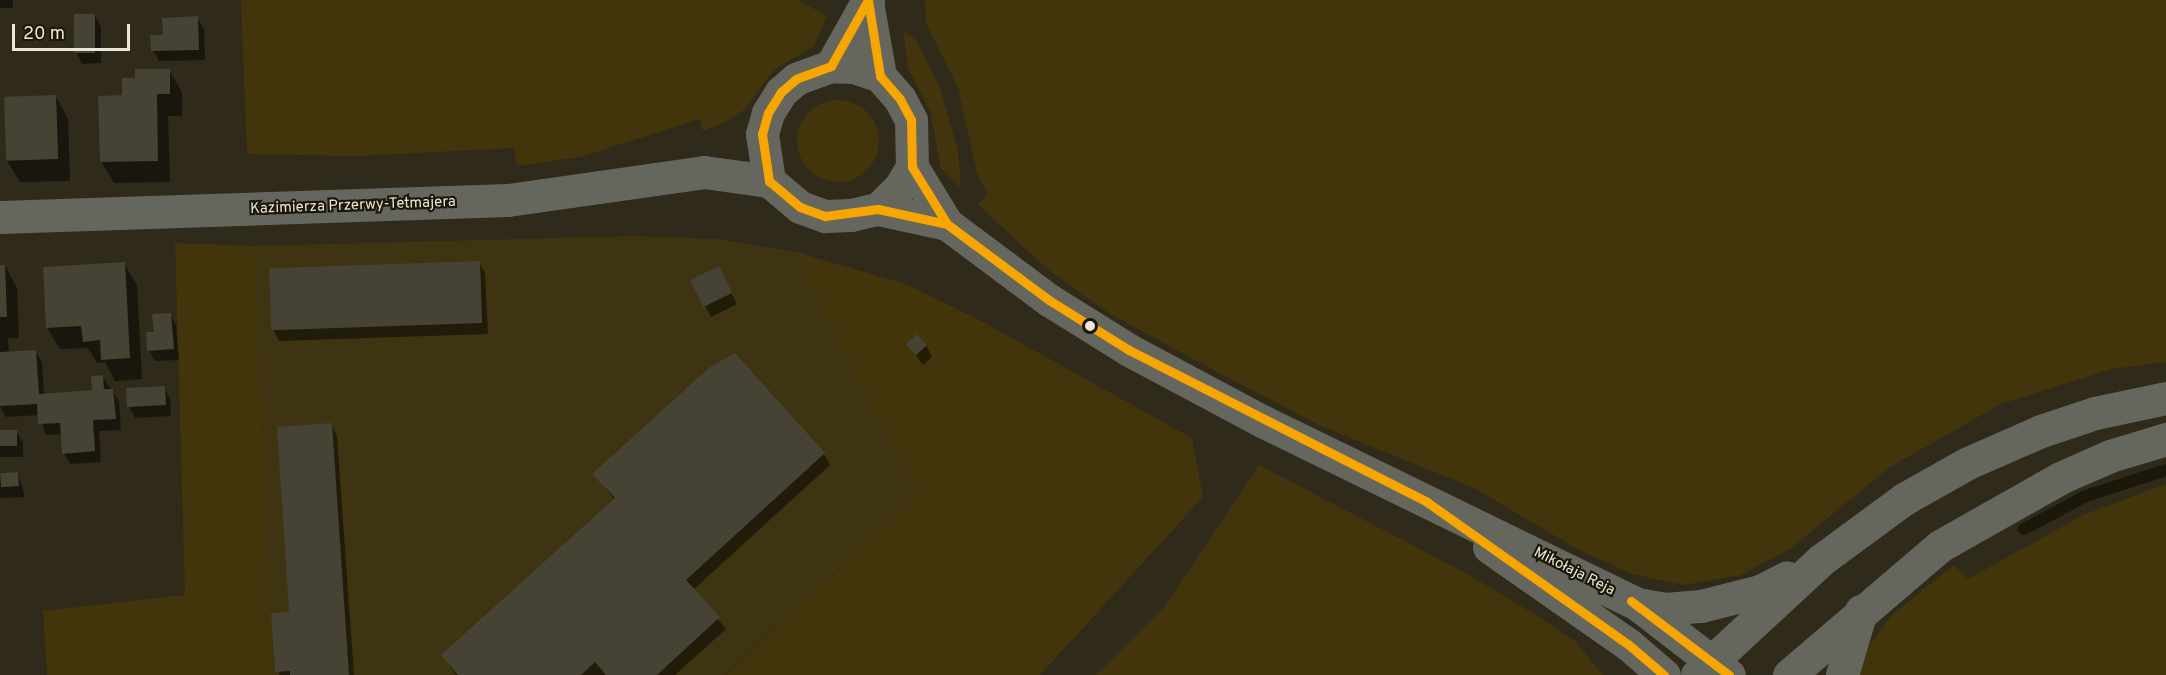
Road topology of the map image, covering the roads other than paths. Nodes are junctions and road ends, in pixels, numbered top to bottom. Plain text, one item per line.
1 (868, 1) edge
2 (831, 66) junction
3 (880, 76) junction
4 (762, 134) junction
5 (912, 167) junction
6 (704, 172) junction
7 (769, 181) junction
8 (878, 208) junction
9 (0, 217) edge
10 (947, 224) junction
11 (2166, 398) edge
12 (2166, 439) edge
13 (1427, 502) junction
14 (1821, 560) junction
15 (1637, 604) junction
16 (1861, 611) junction
17 (1712, 670) edge
18 (1664, 675) edge
19 (1789, 675) edge
20 (1842, 675) edge

1 - 2 street
1 - 3 street
2 - 3 street
2 - 4 street
3 - 5 street
4 - 6 street
4 - 7 street
5 - 8 street
5 - 10 street, Mikołaja Reja
6 - 7 street
6 - 9 street, Kazimierza Przerwy-Tetmajera
7 - 8 street
8 - 10 street
10 - 13 street, Mikołaja Reja
11 - 14 street
12 - 16 street
13 - 15 street, Mikołaja Reja
13 - 18 street, Mikołaja Reja
14 - 15 street
14 - 17 street
15 - 17 street, Mikołaja Reja
16 - 19 street
16 - 20 street

